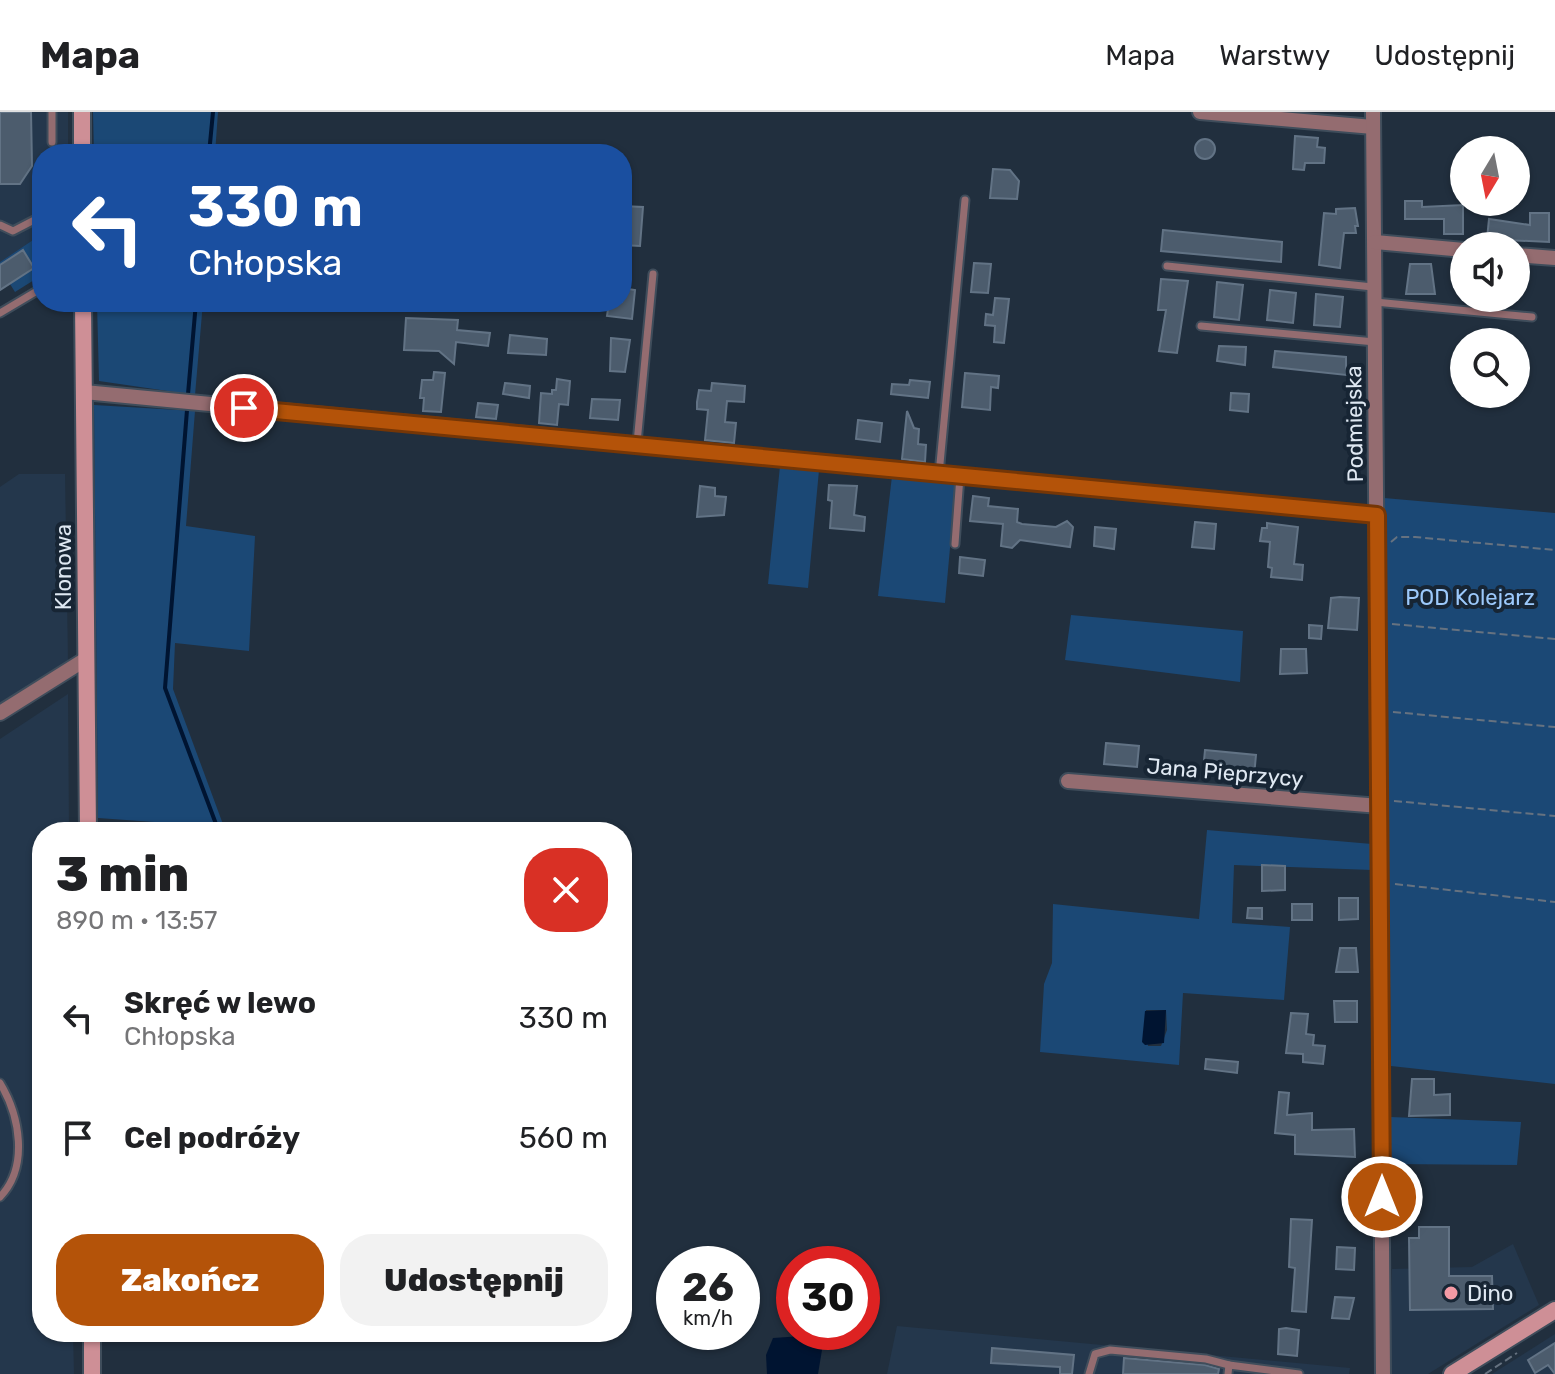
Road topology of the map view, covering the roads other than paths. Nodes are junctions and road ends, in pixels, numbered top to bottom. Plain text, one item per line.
1 (52, 112) edge
2 (82, 112) edge
3 (1200, 112) edge
4 (1373, 120) edge
5 (52, 142) dead end
6 (82, 144) edge
7 (965, 200) dead end
8 (32, 221) edge
9 (0, 225) edge
10 (1375, 242) junction
11 (1450, 249) edge
12 (1530, 256) edge
13 (1555, 258) edge
14 (1167, 266) dead end
15 (653, 274) dead end
16 (32, 294) edge
17 (1375, 294) junction
18 (83, 312) edge
19 (0, 313) edge
20 (1532, 317) dead end
21 (1201, 326) dead end
22 (1375, 342) junction
23 (84, 392) junction
24 (637, 446) junction
25 (939, 474) junction
26 (960, 476) junction
27 (1377, 515) junction
28 (955, 544) dead end
29 (86, 659) junction
30 (0, 713) edge
31 (1068, 781) dead end
32 (1386, 804) junction
33 (88, 822) edge
34 (0, 1083) edge
35 (0, 1197) edge
36 (1555, 1310) edge
37 (92, 1342) edge
38 (1229, 1369) edge
39 (92, 1374) edge
40 (1089, 1374) edge
41 (1299, 1374) edge
42 (1383, 1374) edge
43 (1452, 1374) edge

1 - 5 lane
2 - 6 street
3 - 4 street
4 - 10 street, Podmiejska
7 - 25 lane
8 - 9 lane
10 - 11 street
10 - 17 street, Podmiejska
12 - 13 street
14 - 17 lane
15 - 24 lane
16 - 19 lane
17 - 20 lane
17 - 22 street, Podmiejska
18 - 23 street, Klonowa
21 - 22 lane
22 - 27 street, Podmiejska
23 - 24 street
23 - 29 street, Klonowa
24 - 25 street
25 - 26 street
26 - 27 street
26 - 28 lane
27 - 32 street, Podmiejska
29 - 30 street
29 - 33 street, Klonowa
31 - 32 street, Jana Pieprzycy
32 - 42 street, Podmiejska
34 - 35 lane
36 - 43 street
37 - 39 street
38 - 40 lane
38 - 41 lane

